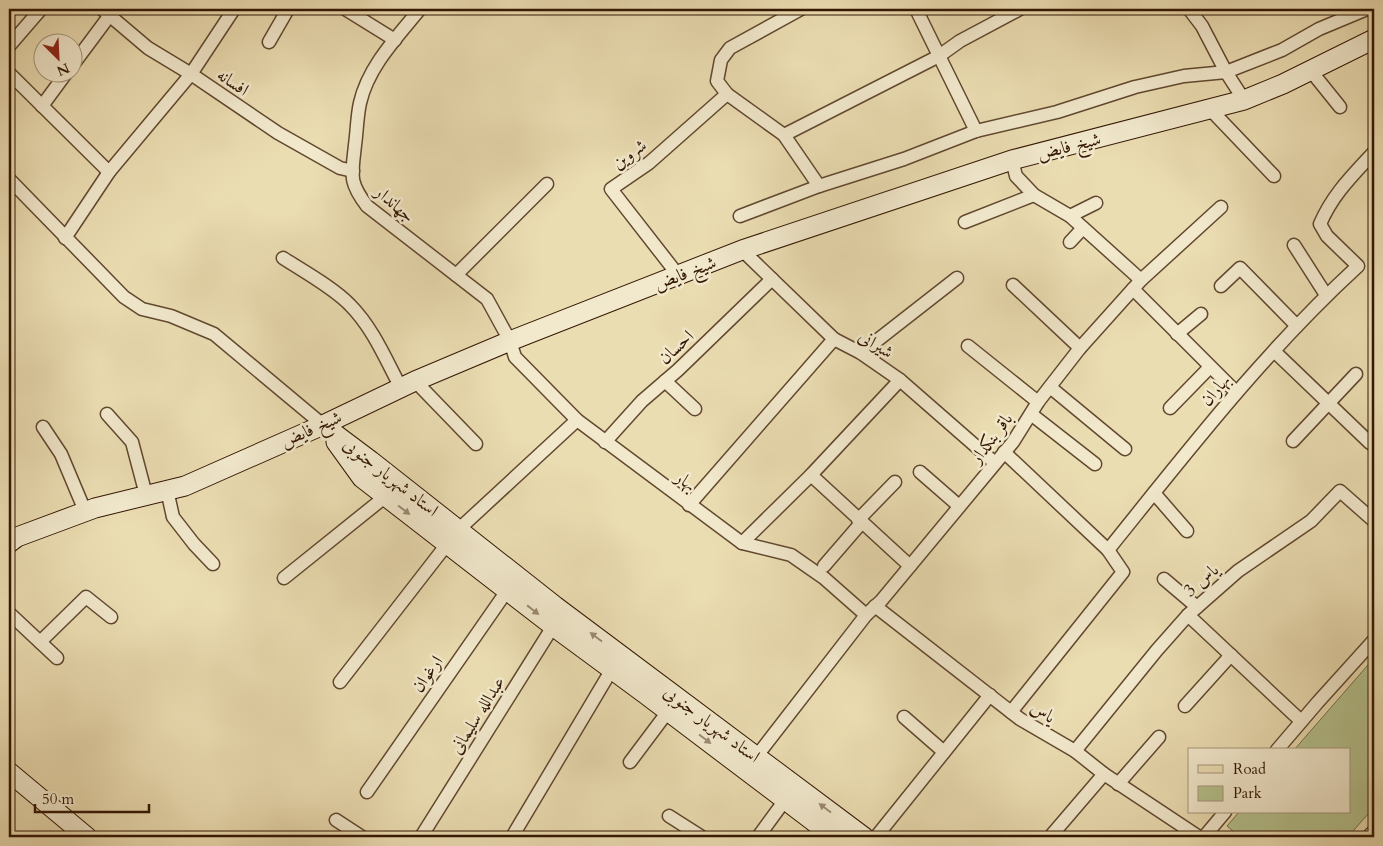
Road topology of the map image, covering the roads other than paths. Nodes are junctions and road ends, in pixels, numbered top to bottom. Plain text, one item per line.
1 (41, 9) edge
2 (234, 9) edge
3 (288, 9) edge
4 (345, 9) edge
5 (420, 9) edge
6 (801, 9) edge
7 (916, 9) edge
8 (1020, 9) edge
9 (1367, 9) edge
10 (1194, 10) edge
11 (106, 12) edge
12 (1374, 39) edge
13 (394, 40) junction
14 (10, 42) edge
15 (269, 42) dead end
16 (82, 50) edge
17 (939, 56) junction
18 (1311, 71) junction
19 (1226, 72) junction
20 (9, 73) edge
21 (191, 74) junction
22 (60, 82) edge
23 (727, 94) junction
24 (1244, 100) junction
25 (42, 106) junction
26 (1340, 107) dead end
27 (1210, 109) junction
28 (976, 131) junction
29 (784, 135) junction
30 (1374, 152) edge
31 (1012, 160) junction
32 (353, 171) junction
33 (109, 172) junction
34 (1274, 176) dead end
35 (9, 179) edge
36 (547, 184) dead end
37 (819, 186) junction
38 (1034, 195) junction
39 (1096, 203) dead end
40 (1221, 207) dead end
41 (740, 216) dead end
42 (1070, 216) junction
43 (965, 222) dead end
44 (1083, 228) junction
45 (65, 238) junction
46 (1070, 242) dead end
47 (1294, 246) dead end
48 (742, 250) junction
49 (284, 258) dead end
50 (456, 275) junction
51 (678, 276) junction
52 (957, 278) dead end
53 (772, 279) junction
54 (1012, 285) dead end
55 (1137, 285) junction
56 (1220, 286) dead end
57 (1326, 295) junction
58 (1201, 314) dead end
59 (1297, 326) junction
60 (1177, 334) junction
61 (834, 339) junction
62 (510, 341) junction
63 (968, 346) dead end
64 (1080, 348) junction
65 (1274, 351) junction
66 (861, 353) junction
67 (1210, 367) junction
68 (1356, 374) dead end
69 (900, 380) junction
70 (665, 381) junction
71 (408, 384) junction
72 (1050, 386) junction
73 (1236, 392) junction
74 (1038, 402) junction
75 (1328, 404) junction
76 (1170, 408) dead end
77 (695, 410) dead end
78 (106, 414) dead end
79 (1031, 414) junction
80 (577, 420) junction
81 (43, 426) dead end
82 (323, 426) junction
83 (1374, 438) edge
84 (1293, 441) dead end
85 (605, 442) junction
86 (476, 444) dead end
87 (1125, 449) dead end
88 (1004, 452) junction
89 (995, 463) junction
90 (1095, 464) dead end
91 (920, 472) dead end
92 (811, 474) junction
93 (895, 482) dead end
94 (401, 484) junction
95 (167, 490) junction
96 (1154, 493) junction
97 (146, 495) junction
98 (386, 496) junction
99 (689, 505) junction
100 (959, 506) junction
101 (85, 511) junction
102 (860, 521) junction
103 (1374, 521) edge
104 (1187, 531) dead end
105 (452, 536) junction
106 (9, 540) edge
107 (742, 543) junction
108 (1108, 550) junction
109 (214, 564) dead end
110 (824, 566) dead end
111 (910, 566) junction
112 (284, 578) dead end
113 (1164, 579) dead end
114 (512, 583) junction
115 (871, 611) junction
116 (1192, 611) junction
117 (9, 614) edge
118 (110, 618) dead end
119 (557, 619) junction
120 (1374, 640) edge
121 (40, 642) junction
122 (1230, 655) junction
123 (57, 658) dead end
124 (616, 662) junction
125 (340, 682) dead end
126 (990, 695) junction
127 (674, 705) junction
128 (1185, 706) dead end
129 (1011, 712) junction
130 (904, 717) dead end
131 (1301, 721) junction
132 (1159, 737) dead end
133 (1279, 748) edge
134 (1075, 751) junction
135 (944, 752) junction
136 (756, 757) junction
137 (630, 762) dead end
138 (9, 772) edge
139 (1104, 774) junction
140 (1118, 784) junction
141 (367, 792) dead end
142 (784, 800) junction
143 (1223, 814) edge
144 (669, 816) dead end
145 (336, 820) dead end
146 (425, 836) edge
147 (88, 837) edge
148 (362, 837) edge
149 (512, 837) edge
150 (702, 837) edge
151 (758, 837) edge
152 (834, 837) edge
153 (864, 837) edge
154 (876, 837) edge
155 (1050, 837) edge
156 (1199, 837) edge
157 (1204, 837) edge

1 - 14 street
2 - 21 street
3 - 15 street
4 - 13 street
5 - 13 street, جهاندار
6 - 23 street
7 - 17 street
8 - 17 street
9 - 19 street, شیخ فایض
10 - 19 street
11 - 16 street
11 - 21 street, افسانه
12 - 18 street, شیخ فایض
13 - 32 street, جهاندار
17 - 28 street
17 - 29 street
18 - 24 street, شیخ فایض
18 - 26 street
19 - 24 street
19 - 28 street, شیخ فایض
20 - 25 street
21 - 32 street, افسانه
21 - 33 street
22 - 25 street
23 - 29 street
23 - 51 street, شروین
24 - 27 street, شیخ فایض
25 - 33 street
27 - 31 street, شیخ فایض
27 - 34 street
28 - 37 street, شیخ فایض
29 - 37 street
30 - 57 street, بهاران
31 - 38 street
31 - 48 street, شیخ فایض
32 - 50 street, جهاندار
33 - 45 street
35 - 45 street
36 - 50 street
37 - 41 street, شیخ فایض
38 - 42 street
38 - 43 street
39 - 42 street
40 - 55 street, باقر بنکدار
42 - 44 street
44 - 46 street
44 - 55 street
45 - 82 street
47 - 57 street
48 - 51 street, شیخ فایض
48 - 53 street, شیرانی
49 - 71 street
50 - 62 street, جهاندار
51 - 62 street, شیخ فایض
52 - 66 street
53 - 61 street, شیرانی
53 - 70 street, احسان
54 - 64 street
55 - 60 street
55 - 64 street, باقر بنکدار
56 - 59 street
57 - 59 street, بهاران
58 - 60 street
59 - 65 street, بهاران
60 - 67 street
61 - 66 street, شیرانی
61 - 99 street
62 - 71 street, شیخ فایض
62 - 80 street, بهار
63 - 74 street
64 - 72 street, باقر بنکدار
65 - 73 street, بهاران
65 - 75 street
66 - 69 street, شیرانی
67 - 73 street
67 - 76 street
68 - 75 street
69 - 89 street, شیرانی
69 - 92 street
70 - 77 street
70 - 85 street, احسان
71 - 82 street, شیخ فایض
71 - 86 street
72 - 74 street, باقر بنکدار
72 - 87 street
73 - 96 street, بهاران
74 - 79 street, باقر بنکدار
75 - 83 street
75 - 84 street
78 - 97 street
79 - 88 street, باقر بنکدار
79 - 90 street
80 - 85 street, بهار
80 - 105 street
81 - 101 street
82 - 94 street, استاد شهریار جنوبی
82 - 95 street, شیخ فایض
82 - 98 street, استاد شهریار جنوبی
85 - 99 street, بهار
88 - 89 street, باقر بنکدار
88 - 108 street
89 - 100 street, باقر بنکدار
91 - 100 street
92 - 102 street
92 - 107 street
93 - 102 street
94 - 98 street
94 - 105 street, استاد شهریار جنوبی
95 - 97 street, شیخ فایض
95 - 109 street
96 - 104 street
96 - 108 street, بهاران
97 - 101 street, شیخ فایض
98 -> 105 street, استاد شهریار جنوبی
98 - 112 street
99 - 107 street, بهار
100 - 111 street, باقر بنکدار
101 - 106 street, شیخ فایض
102 - 110 street
102 - 111 street
103 - 116 street, یاس 3
105 - 114 street, استاد شهریار جنوبی
105 - 125 street
107 - 115 street, بهار
108 - 129 street
111 - 115 street, باقر بنکدار
113 - 116 street
114 - 119 street, استاد شهریار جنوبی
114 - 141 street, ارغوان
115 - 126 street, یاس
115 - 136 street, باقر بنکدار
116 - 122 street
116 - 134 street, یاس 3
117 - 121 street
118 - 121 street
119 - 124 street, استاد شهریار جنوبی
119 - 146 street, عبدالله سلیمانی
120 - 131 street
121 - 123 street
122 - 128 street
122 - 131 street
124 - 127 street, استاد شهریار جنوبی
124 - 149 street
126 - 129 street, یاس
126 - 135 street
127 - 136 street, استاد شهریار جنوبی
127 - 137 street
127 -> 142 street, استاد شهریار جنوبی
129 - 134 street, یاس
130 - 135 street
131 - 133 street
132 - 140 street
134 - 139 street, یاس
135 - 154 street
153 -> 136 street, استاد شهریار جنوبی
138 - 147 street
139 - 140 street, یاس
139 - 155 street
140 - 156 street, یاس
142 - 151 street
142 - 152 street, استاد شهریار جنوبی
143 - 157 street
144 - 150 street
145 - 148 street

